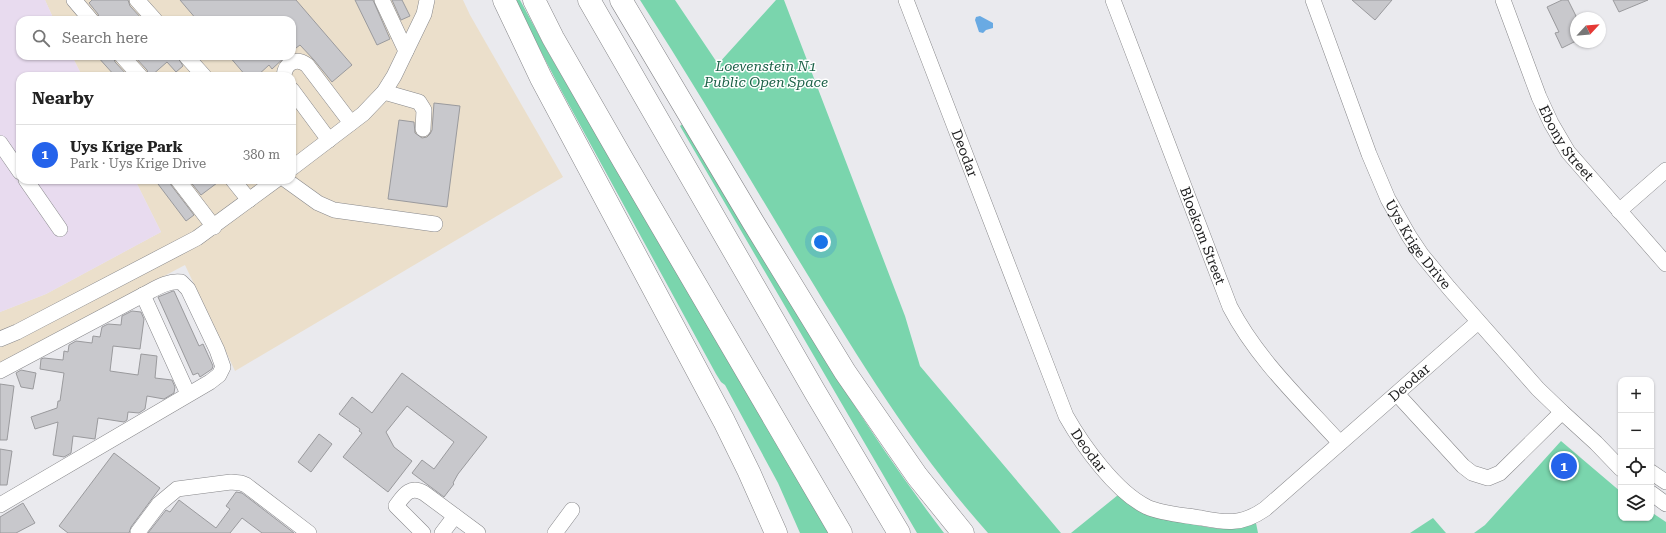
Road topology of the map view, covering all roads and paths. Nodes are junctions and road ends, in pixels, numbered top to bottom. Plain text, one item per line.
1 (74, 0) edge
2 (137, 0) edge
3 (382, 0) edge
4 (427, 0) edge
5 (504, 0) edge
6 (534, 0) edge
7 (589, 0) edge
8 (621, 0) edge
9 (906, 0) edge
10 (1113, 0) edge
11 (1313, 0) edge
12 (1503, 0) edge
13 (88, 16) edge
14 (151, 16) edge
15 (406, 51) junction
16 (126, 60) edge
17 (190, 60) edge
18 (136, 72) edge
19 (200, 72) edge
20 (285, 72) edge
21 (384, 92) junction
22 (296, 95) edge
23 (351, 123) junction
24 (423, 129) dead end
25 (329, 140) junction
26 (0, 143) edge
27 (296, 165) edge
28 (16, 166) edge
29 (1666, 170) edge
30 (29, 184) edge
31 (181, 184) edge
32 (236, 184) edge
33 (270, 184) edge
34 (292, 184) edge
35 (248, 200) junction
36 (1619, 211) junction
37 (435, 224) dead end
38 (214, 227) junction
39 (60, 230) dead end
40 (1666, 264) edge
41 (143, 295) junction
42 (1478, 322) junction
43 (0, 339) edge
44 (0, 371) edge
45 (188, 394) junction
46 (1397, 394) junction
47 (1562, 412) junction
48 (1340, 443) junction
49 (1596, 443) junction
50 (1618, 453) edge
51 (1618, 466) edge
52 (1654, 474) edge
53 (1666, 482) edge
54 (1654, 495) edge
55 (1666, 504) edge
56 (0, 505) edge
57 (572, 510) dead end
58 (455, 516) junction
59 (138, 532) edge
60 (309, 533) edge
61 (423, 533) edge
62 (442, 533) edge
63 (478, 533) edge
64 (556, 533) edge
65 (776, 533) edge
66 (841, 533) edge
67 (899, 533) edge
68 (963, 533) edge

1 - 13 street
2 - 14 street
3 - 15 street
4 - 15 street
5 - 65 highway
6 - 66 highway
7 - 67 highway
8 - 68 highway
9 - 48 street, Deodar
10 - 48 street, Bloekom Street
11 - 42 street, Uys Krige Drive
12 - 36 street, Ebony Street
15 - 21 street
16 - 18 street
17 - 19 street
20 - 23 street
21 - 23 street
21 - 24 street
22 - 25 street
23 - 25 street
25 - 27 street
26 - 28 street
29 - 36 street
30 - 39 street
31 - 38 street
32 - 35 street
33 - 35 street
34 - 37 street
35 - 38 street
36 - 40 street, Ebony Street
38 - 43 street
41 - 44 street
41 - 45 street
41 - 45 street
42 - 46 street, Deodar
42 - 47 street, Uys Krige Drive
45 - 56 street
46 - 47 street
46 - 48 street, Deodar
47 - 49 street, Uys Krige Drive
49 - 50 street, Uys Krige Drive
49 - 51 street, Uys Krige Drive
52 - 53 street
54 - 55 street
57 - 64 street
58 - 61 street
58 - 62 street
58 - 63 street
59 - 60 street

